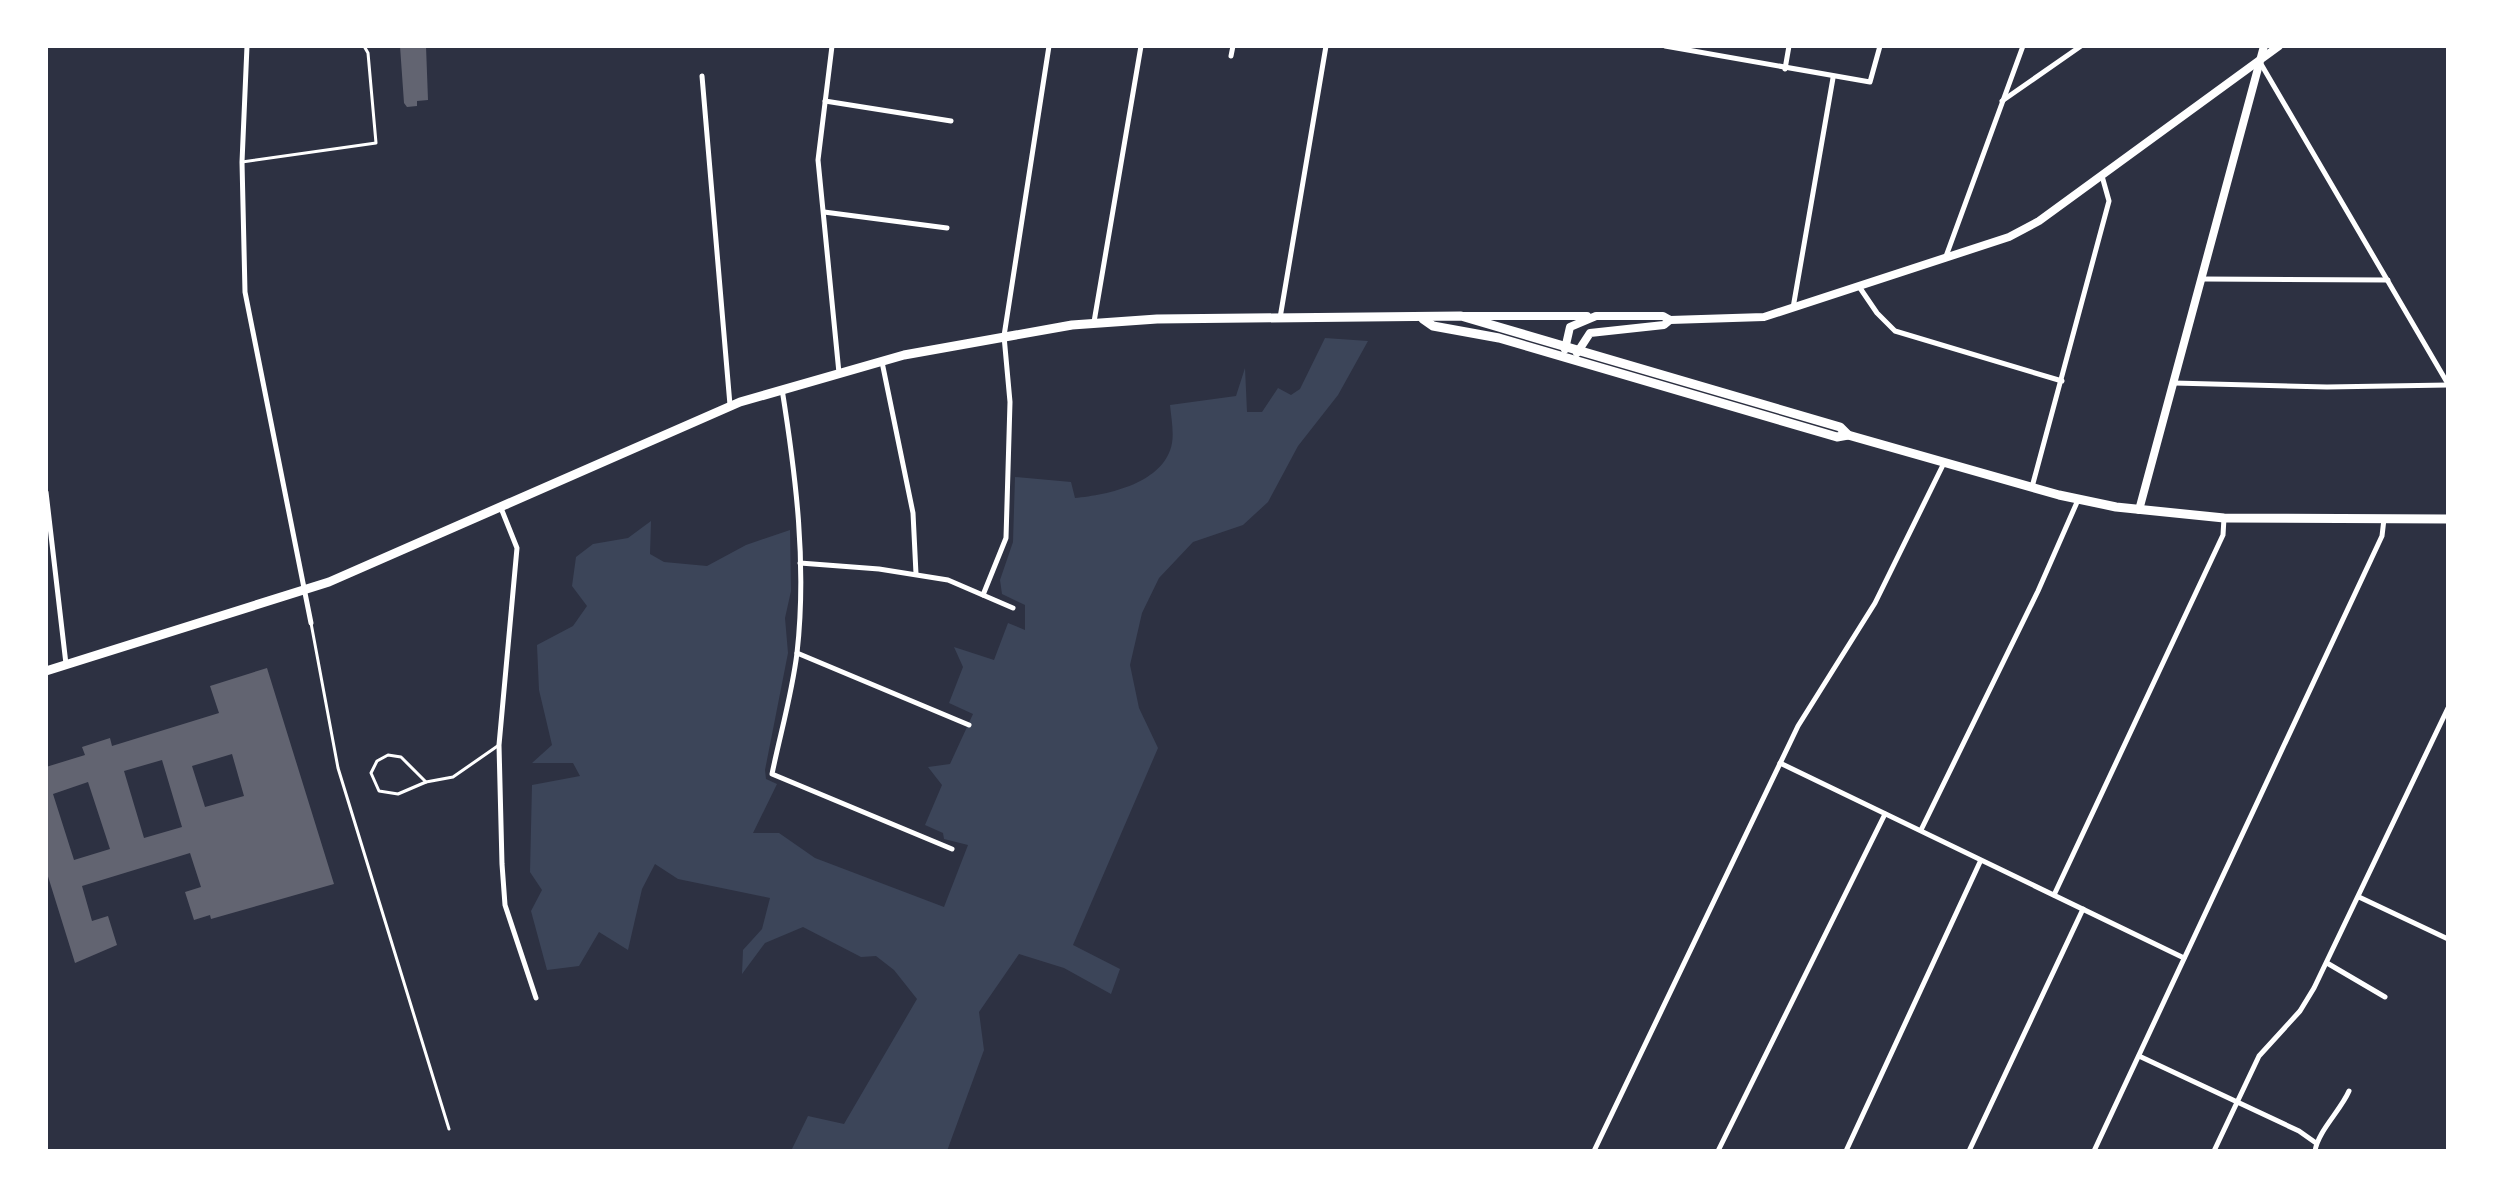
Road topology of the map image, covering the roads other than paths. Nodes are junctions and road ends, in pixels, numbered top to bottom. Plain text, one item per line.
1 (247, 46) edge
2 (364, 46) edge
3 (832, 46) edge
4 (1049, 46) edge
5 (1141, 46) edge
6 (1233, 46) edge
7 (1326, 46) edge
8 (1665, 46) edge
9 (1789, 46) edge
10 (1880, 46) edge
11 (2023, 46) edge
12 (2081, 46) edge
13 (2264, 46) edge
14 (2279, 46) edge
15 (1696, 48) edge
16 (1231, 56) dead end
17 (2260, 60) junction
18 (1785, 69) junction
19 (702, 76) dead end
20 (1833, 78) junction
21 (825, 101) junction
22 (2002, 102) junction
23 (951, 121) dead end
24 (242, 162) junction
25 (2102, 176) junction
26 (824, 212) junction
27 (947, 228) dead end
28 (1945, 260) junction
29 (2203, 279) junction
30 (2388, 280) junction
31 (1860, 288) junction
32 (1792, 308) junction
33 (1461, 316) junction
34 (1596, 316) junction
35 (1280, 319) junction
36 (1423, 319) junction
37 (1670, 320) junction
38 (1094, 322) junction
39 (1004, 336) junction
40 (1565, 344) junction
41 (1578, 348) junction
42 (1570, 360) junction
43 (882, 361) junction
44 (839, 374) junction
45 (2062, 381) junction
46 (2173, 383) junction
47 (2448, 384) edge
48 (782, 389) junction
49 (730, 405) junction
50 (1848, 435) junction
51 (1944, 463) junction
52 (2032, 488) junction
53 (46, 492) edge
54 (2078, 500) junction
55 (500, 507) junction
56 (2139, 510) junction
57 (2224, 518) junction
58 (2384, 519) junction
59 (2448, 519) edge
60 (800, 563) junction
61 (916, 574) junction
62 (303, 591) junction
63 (983, 595) junction
64 (1013, 608) dead end
65 (311, 623) joint
66 (797, 653) junction
67 (66, 665) junction
68 (46, 671) edge
69 (2448, 708) edge
70 (969, 725) dead end
71 (499, 745) junction
72 (1780, 763) junction
73 (426, 782) junction
74 (1885, 814) junction
75 (1921, 830) junction
76 (952, 849) dead end
77 (1980, 862) junction
78 (2054, 895) junction
79 (2359, 897) junction
80 (2083, 909) junction
81 (2448, 939) edge
82 (2184, 958) junction
83 (2327, 963) junction
84 (2385, 997) dead end
85 (536, 998) dead end
86 (2139, 1056) junction
87 (2349, 1091) dead end
88 (2236, 1101) junction
89 (449, 1129) dead end
90 (2316, 1143) junction
91 (1594, 1151) edge
92 (1718, 1151) edge
93 (1846, 1151) edge
94 (1969, 1151) edge
95 (2094, 1151) edge
96 (2214, 1151) edge
97 (2315, 1151) edge

1 - 24 street
2 - 24 lane
3 - 21 street
4 - 39 street
5 - 38 street
6 - 16 street
7 - 35 street
8 - 15 street
9 - 18 street
10 - 20 street
11 - 22 street
12 - 22 street
13 - 17 main road
14 - 17 main road
15 - 18 street
17 - 25 main road
17 - 29 main road
17 - 30 street
18 - 20 street
19 - 49 street
20 - 32 street
21 - 23 street
21 - 26 street
22 - 28 street
24 - 62 street
25 - 28 main road
25 - 45 street
26 - 27 street
26 - 44 street
28 - 31 main road
29 - 30 street
29 - 46 main road
30 - 47 street
31 - 32 main road
31 - 45 street
32 - 37 main road
33 - 34 main road
33 - 36 main road
33 - 40 main road
34 - 37 main road
34 - 40 main road
35 - 36 main road
35 - 38 main road
36 - 42 main road
37 - 41 main road
38 - 39 main road
39 - 43 main road
39 - 63 street
40 - 41 main road
40 - 42 main road
41 - 42 main road
41 - 50 main road
42 - 50 main road
43 - 44 main road
43 - 61 street
44 - 48 main road
45 - 52 street
46 - 47 street
46 - 56 main road
48 - 49 main road
48 - 60 street
49 - 55 main road
50 - 51 main road
51 - 52 main road
51 - 72 street
52 - 54 main road
53 - 67 street
54 - 56 main road
54 - 75 street
55 - 62 main road
55 - 71 street
56 - 57 main road
57 - 58 main road
57 - 78 street
58 - 59 main road
58 - 82 street
60 - 61 street
60 - 66 street
61 - 63 street
62 - 65 street
62 - 67 main road
63 - 64 street
65 - 89 lane
66 - 70 street
66 - 76 street
67 - 68 main road
69 - 79 street
71 - 73 lane
71 - 85 street
72 - 74 street
72 - 91 street
73 - 73 lane
74 - 75 street
74 - 92 street
75 - 77 street
77 - 78 street
77 - 93 street
78 - 80 street
79 - 81 street
79 - 83 street
80 - 82 street
80 - 94 street
82 - 86 street
83 - 84 street
83 - 88 street
86 - 88 street
86 - 95 street
87 - 90 street
88 - 90 street
88 - 96 street
90 - 97 street

